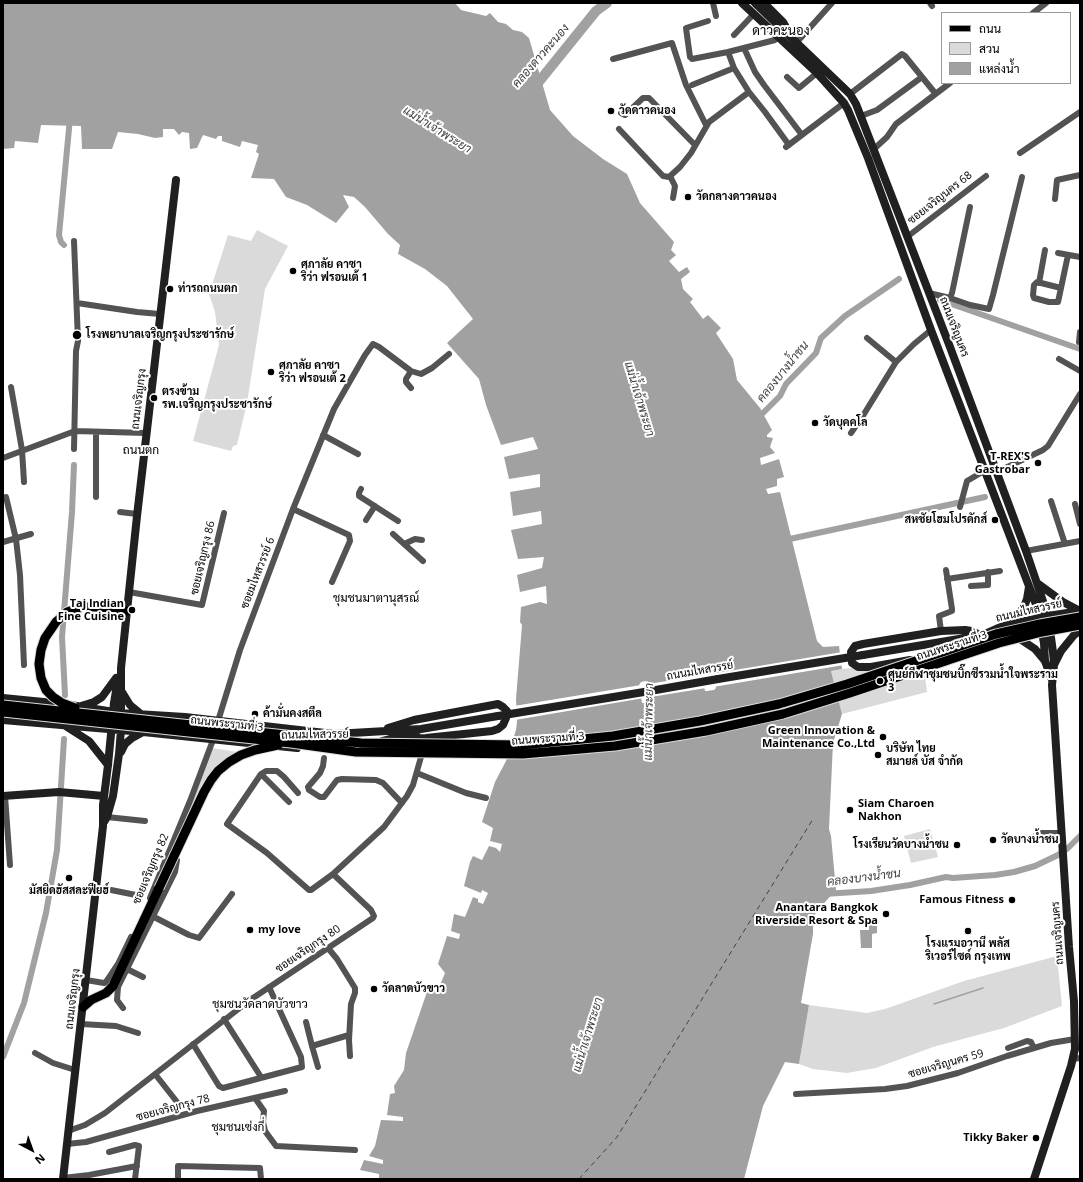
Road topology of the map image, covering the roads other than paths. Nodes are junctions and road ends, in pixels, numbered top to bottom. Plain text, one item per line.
1 (713, 3) edge
2 (737, 3) edge
3 (742, 3) edge
4 (755, 3) edge
5 (764, 3) edge
6 (832, 3) edge
7 (1043, 4) edge
8 (1034, 12) edge
9 (716, 16) dead end
10 (751, 17) junction
11 (764, 19) junction
12 (708, 21) dead end
13 (734, 35) dead end
14 (790, 36) junction
15 (777, 40) junction
16 (797, 42) junction
17 (744, 48) junction
18 (728, 52) junction
19 (614, 59) dead end
20 (734, 68) junction
21 (817, 73) junction
22 (922, 76) junction
23 (787, 77) dead end
24 (948, 84) edge
25 (692, 85) dead end
26 (749, 92) junction
27 (935, 93) junction
28 (850, 94) junction
29 (844, 103) junction
30 (1080, 112) edge
31 (621, 113) dead end
32 (861, 116) junction
33 (706, 125) junction
34 (619, 129) dead end
35 (802, 135) junction
36 (696, 145) junction
37 (874, 149) junction
38 (1020, 153) dead end
39 (1080, 175) edge
40 (670, 176) junction
41 (986, 176) dead end
42 (1022, 177) dead end
43 (176, 180) dead end
44 (673, 198) dead end
45 (1055, 199) dead end
46 (970, 207) dead end
47 (907, 236) junction
48 (74, 241) dead end
49 (1045, 250) dead end
50 (1058, 253) dead end
51 (1068, 255) junction
52 (1080, 257) edge
53 (1039, 282) junction
54 (1062, 288) junction
55 (929, 293) junction
56 (950, 298) junction
57 (76, 302) junction
58 (160, 314) junction
59 (941, 324) junction
60 (931, 330) junction
61 (1080, 332) edge
62 (867, 338) dead end
63 (1079, 342) dead end
64 (449, 354) dead end
65 (1059, 359) dead end
66 (896, 362) junction
67 (411, 371) junction
68 (1080, 371) edge
69 (11, 387) dead end
70 (411, 388) dead end
71 (1080, 394) edge
72 (75, 431) junction
73 (96, 432) junction
74 (146, 433) junction
75 (851, 433) dead end
76 (323, 434) junction
77 (74, 449) dead end
78 (22, 450) junction
79 (358, 454) dead end
80 (3, 458) edge
81 (984, 471) junction
82 (997, 472) junction
83 (24, 482) dead end
84 (361, 489) dead end
85 (6, 497) dead end
86 (96, 497) dead end
87 (1050, 501) dead end
88 (1074, 504) dead end
89 (375, 506) junction
90 (960, 507) dead end
91 (293, 509) junction
92 (120, 512) dead end
93 (224, 513) dead end
94 (137, 514) junction
95 (366, 520) dead end
96 (398, 521) dead end
97 (1080, 524) edge
98 (31, 534) dead end
99 (393, 534) dead end
100 (16, 539) junction
101 (422, 540) dead end
102 (1080, 541) edge
103 (3, 542) edge
104 (404, 544) junction
105 (1065, 544) junction
106 (1026, 551) junction
107 (423, 560) dead end
108 (946, 570) dead end
109 (1000, 571) dead end
110 (988, 572) junction
111 (947, 578) junction
112 (332, 582) dead end
113 (1033, 584) junction
114 (971, 586) dead end
115 (129, 592) junction
116 (127, 611) junction
117 (1080, 611) edge
118 (1044, 617) junction
119 (1080, 617) edge
120 (1080, 625) edge
121 (1004, 626) junction
122 (1080, 630) edge
123 (940, 631) junction
124 (1047, 634) junction
125 (982, 635) junction
126 (1002, 637) junction
127 (1018, 637) junction
128 (1045, 661) junction
129 (24, 665) dead end
130 (1054, 665) junction
131 (120, 671) junction
132 (1052, 680) junction
133 (121, 691) junction
134 (3, 698) edge
135 (42, 703) junction
136 (3, 705) edge
137 (79, 706) junction
138 (3, 712) edge
139 (117, 712) junction
140 (91, 714) junction
141 (141, 714) junction
142 (3, 720) edge
143 (218, 721) junction
144 (37, 723) junction
145 (65, 725) junction
146 (421, 729) junction
147 (112, 730) junction
148 (121, 730) junction
149 (381, 731) junction
150 (143, 732) junction
151 (426, 738) junction
152 (213, 740) junction
153 (389, 740) junction
154 (291, 744) junction
155 (119, 754) junction
156 (324, 758) dead end
157 (108, 765) junction
158 (417, 773) junction
159 (261, 774) junction
160 (298, 793) dead end
161 (4, 796) edge
162 (104, 796) junction
163 (486, 798) dead end
164 (289, 802) dead end
165 (402, 803) junction
166 (105, 819) junction
167 (145, 821) dead end
168 (1062, 835) junction
169 (1022, 839) dead end
170 (169, 853) junction
171 (10, 865) dead end
172 (333, 874) junction
173 (96, 887) junction
174 (232, 894) dead end
175 (136, 895) dead end
176 (154, 917) junction
177 (328, 948) junction
178 (127, 969) junction
179 (143, 977) dead end
180 (86, 980) junction
181 (269, 987) junction
182 (1077, 1000) edge
183 (83, 1007) junction
184 (123, 1008) dead end
185 (224, 1019) junction
186 (306, 1022) dead end
187 (81, 1024) junction
188 (138, 1033) dead end
189 (349, 1035) junction
190 (1075, 1039) junction
191 (193, 1044) junction
192 (312, 1046) junction
193 (1008, 1048) dead end
194 (1034, 1048) junction
195 (35, 1053) dead end
196 (350, 1056) dead end
197 (1077, 1058) edge
198 (318, 1066) dead end
199 (75, 1070) junction
200 (154, 1074) junction
201 (261, 1077) junction
202 (285, 1091) dead end
203 (796, 1094) dead end
204 (255, 1098) junction
205 (177, 1102) dead end
206 (68, 1131) junction
207 (67, 1144) junction
208 (355, 1150) dead end
209 (109, 1152) dead end
210 (137, 1166) junction
211 (63, 1179) edge
212 (135, 1179) edge
213 (178, 1179) edge
214 (261, 1179) edge
215 (1034, 1179) edge

1 - 9 street
2 - 10 main road
3 - 11 main road
4 - 11 main road
5 - 14 main road
6 - 16 street
7 - 8 street
10 - 13 street
10 - 15 main road
11 - 14 main road, ถนนเจริญนคร
11 - 15 main road, ถนนเจริญนคร
12 - 18 street
14 - 16 main road, ถนนเจริญนคร
15 - 17 street
15 - 21 main road, ถนนเจริญนคร
16 - 28 main road, ถนนเจริญนคร
17 - 18 street
17 - 35 street
18 - 20 street
19 - 33 street
20 - 25 street
20 - 26 street
21 - 23 street
21 - 29 main road, ถนนเจริญนคร
22 - 27 street
22 - 28 street
22 - 32 street
24 - 27 street
26 - 33 street
26 - 35 street
27 - 37 street
28 - 32 main road, ถนนเจริญนคร
29 - 35 street
29 - 60 main road, ถนนเจริญนคร
30 - 38 street
31 - 36 street
32 - 37 main road, ถนนเจริญนคร
33 - 36 street
34 - 40 street
36 - 40 street
37 - 47 main road, ถนนเจริญนคร
39 - 45 street
40 - 44 street
41 - 47 street, ซอยเจริญนคร 68
42 - 56 street
43 - 58 main road, ถนนเจริญกรุง
46 - 56 street
47 - 55 main road, ถนนเจริญนคร
48 - 57 street
49 - 53 street
50 - 51 street
51 - 52 street
51 - 54 street
53 - 54 street
53 - 54 street
55 - 56 street
55 - 59 main road, ถนนเจริญนคร
57 - 58 street
57 - 72 street
58 - 74 main road, ถนนเจริญกรุง
59 - 60 main road
59 - 82 main road, ถนนเจริญนคร
60 - 66 street
60 - 81 main road, ถนนเจริญนคร
61 - 63 street
62 - 66 street
64 - 67 street
65 - 68 street
66 - 75 street
67 - 70 street
67 - 76 street, ซอยมไหสวรรย์ 6
69 - 78 street
71 - 82 street
72 - 73 street
72 - 77 street
72 - 78 street
73 - 74 street
73 - 86 street
74 - 94 main road, ถนนเจริญกรุง
76 - 79 street
76 - 91 street, ซอยมไหสวรรย์ 6
78 - 80 street
78 - 83 street
81 - 90 street
81 - 113 main road, ถนนเจริญนคร
82 - 106 main road, ถนนเจริญนคร
84 - 89 street
85 - 100 street
87 - 105 street
88 - 97 street
89 - 95 street
89 - 96 street
91 - 112 street
91 - 143 street, ซอยมไหสวรรย์ 6
92 - 94 street
93 - 115 street, ซอยเจริญกรุง 86
94 - 115 main road, ถนนเจริญกรุง
98 - 100 street
99 - 104 street
100 - 103 street
100 - 129 street
101 - 104 street
102 - 105 street
104 - 107 street
105 - 106 street
106 - 113 main road, ถนนเจริญนคร
108 - 111 street
109 - 110 street
110 - 111 street
110 - 114 street
111 - 123 street
113 - 117 main road
113 - 118 main road, ถนนเจริญนคร
113 - 121 main road
115 - 116 main road, ถนนเจริญกรุง
116 - 131 main road, ถนนเจริญกรุง
116 - 140 main road, bridge
117 - 118 main road, ถนนมไหสวรรย์
118 - 121 main road, ถนนมไหสวรรย์
118 - 124 main road, ถนนเจริญนคร
119 - 140 main road, ถนนพระรามที่ 3, bridge
120 - 154 main road, ถนนพระรามที่ 3, bridge
121 - 125 main road, ถนนมไหสวรรย์
122 - 124 main road, ถนนมไหสวรรย์
122 - 130 main road
123 - 125 main road
123 - 126 main road
124 - 127 main road, ถนนมไหสวรรย์
124 - 128 main road, ถนนเจริญนคร
124 - 130 main road, ถนนเจริญนคร
125 - 126 main road, ถนนมไหสวรรย์
125 - 146 main road, ถนนมไหสวรรย์, bridge
126 - 127 main road, ถนนมไหสวรรย์
127 - 128 main road
128 - 132 main road, ถนนเจริญนคร
130 - 132 main road, ถนนเจริญนคร
131 - 133 main road, ถนนเจริญกรุง
131 - 137 main road
131 - 139 main road, ถนนเจริญกรุง
132 - 168 main road, ถนนเจริญนคร
133 - 139 main road, ถนนเจริญกรุง
133 - 141 main road
134 - 135 main road
135 - 137 main road
135 - 144 main road
136 - 140 main road, ถนนพระรามที่ 3, bridge
137 - 139 main road
138 - 154 main road, ถนนพระรามที่ 3, bridge
139 - 141 main road, ถนนมไหสวรรย์
139 - 147 main road, ถนนเจริญกรุง
139 - 148 main road, ถนนเจริญกรุง
141 - 143 main road, ถนนมไหสวรรย์
142 - 144 main road
143 - 149 main road, ถนนมไหสวรรย์
144 - 145 main road
145 - 147 main road
145 - 157 main road
146 - 149 main road, ถนนมไหสวรรย์
146 - 153 main road, ถนนมไหสวรรย์
147 - 148 main road, ถนนมไหสวรรย์
147 - 157 main road, ถนนเจริญกรุง
148 - 150 main road, ถนนมไหสวรรย์
148 - 155 main road, ถนนเจริญกรุง
149 - 151 main road
150 - 152 main road, ถนนมไหสวรรย์
150 - 155 main road
151 - 153 main road
151 - 158 street
152 - 153 main road, ถนนมไหสวรรย์
152 - 170 street, ซอยเจริญกรุง 82
154 - 183 main road, bridge
155 - 166 main road, ถนนเจริญกรุง
156 - 165 street
157 - 162 main road, ถนนเจริญกรุง
158 - 163 street
158 - 165 street
159 - 160 street
159 - 164 street
159 - 172 street
161 - 162 main road
161 - 171 street
162 - 166 main road, ถนนเจริญกรุง
165 - 172 street
166 - 167 street
166 - 173 main road, ถนนเจริญกรุง
168 - 169 street
168 - 182 main road, ถนนเจริญนคร
170 - 176 street
170 - 180 street, ซอยเจริญกรุง 82
172 - 177 street, ซอยเจริญกรุง 80
173 - 175 street
173 - 180 main road, ถนนเจริญกรุง
174 - 176 street
176 - 178 street
177 - 181 street, ซอยเจริญกรุง 80
177 - 189 street
178 - 179 street
178 - 184 street
180 - 183 main road, ถนนเจริญกรุง
181 - 185 street, ซอยเจริญกรุง 80
181 - 201 street
182 - 190 main road, ถนนเจริญนคร
183 - 187 main road, ถนนเจริญกรุง
185 - 191 street, ซอยเจริญกรุง 80
185 - 201 street
186 - 192 street
187 - 188 street
187 - 199 main road, ถนนเจริญกรุง
189 - 192 street
189 - 196 street
190 - 194 street, ซอยเจริญนคร 59
190 - 197 main road, ถนนเจริญนคร
191 - 200 street, ซอยเจริญกรุง 80
191 - 201 street
192 - 198 street
193 - 194 street
194 - 203 street, ซอยเจริญนคร 59
195 - 199 street
197 - 215 main road, ถนนเจริญนคร
199 - 206 main road, ถนนเจริญกรุง
200 - 205 street
200 - 206 street, ซอยเจริญกรุง 80
202 - 204 street, ซอยเจริญกรุง 78
204 - 207 street, ซอยเจริญกรุง 78
204 - 208 street
206 - 207 main road, ถนนเจริญกรุง
207 - 211 main road, ถนนเจริญกรุง
209 - 210 street
210 - 211 street
210 - 212 street
213 - 214 street

